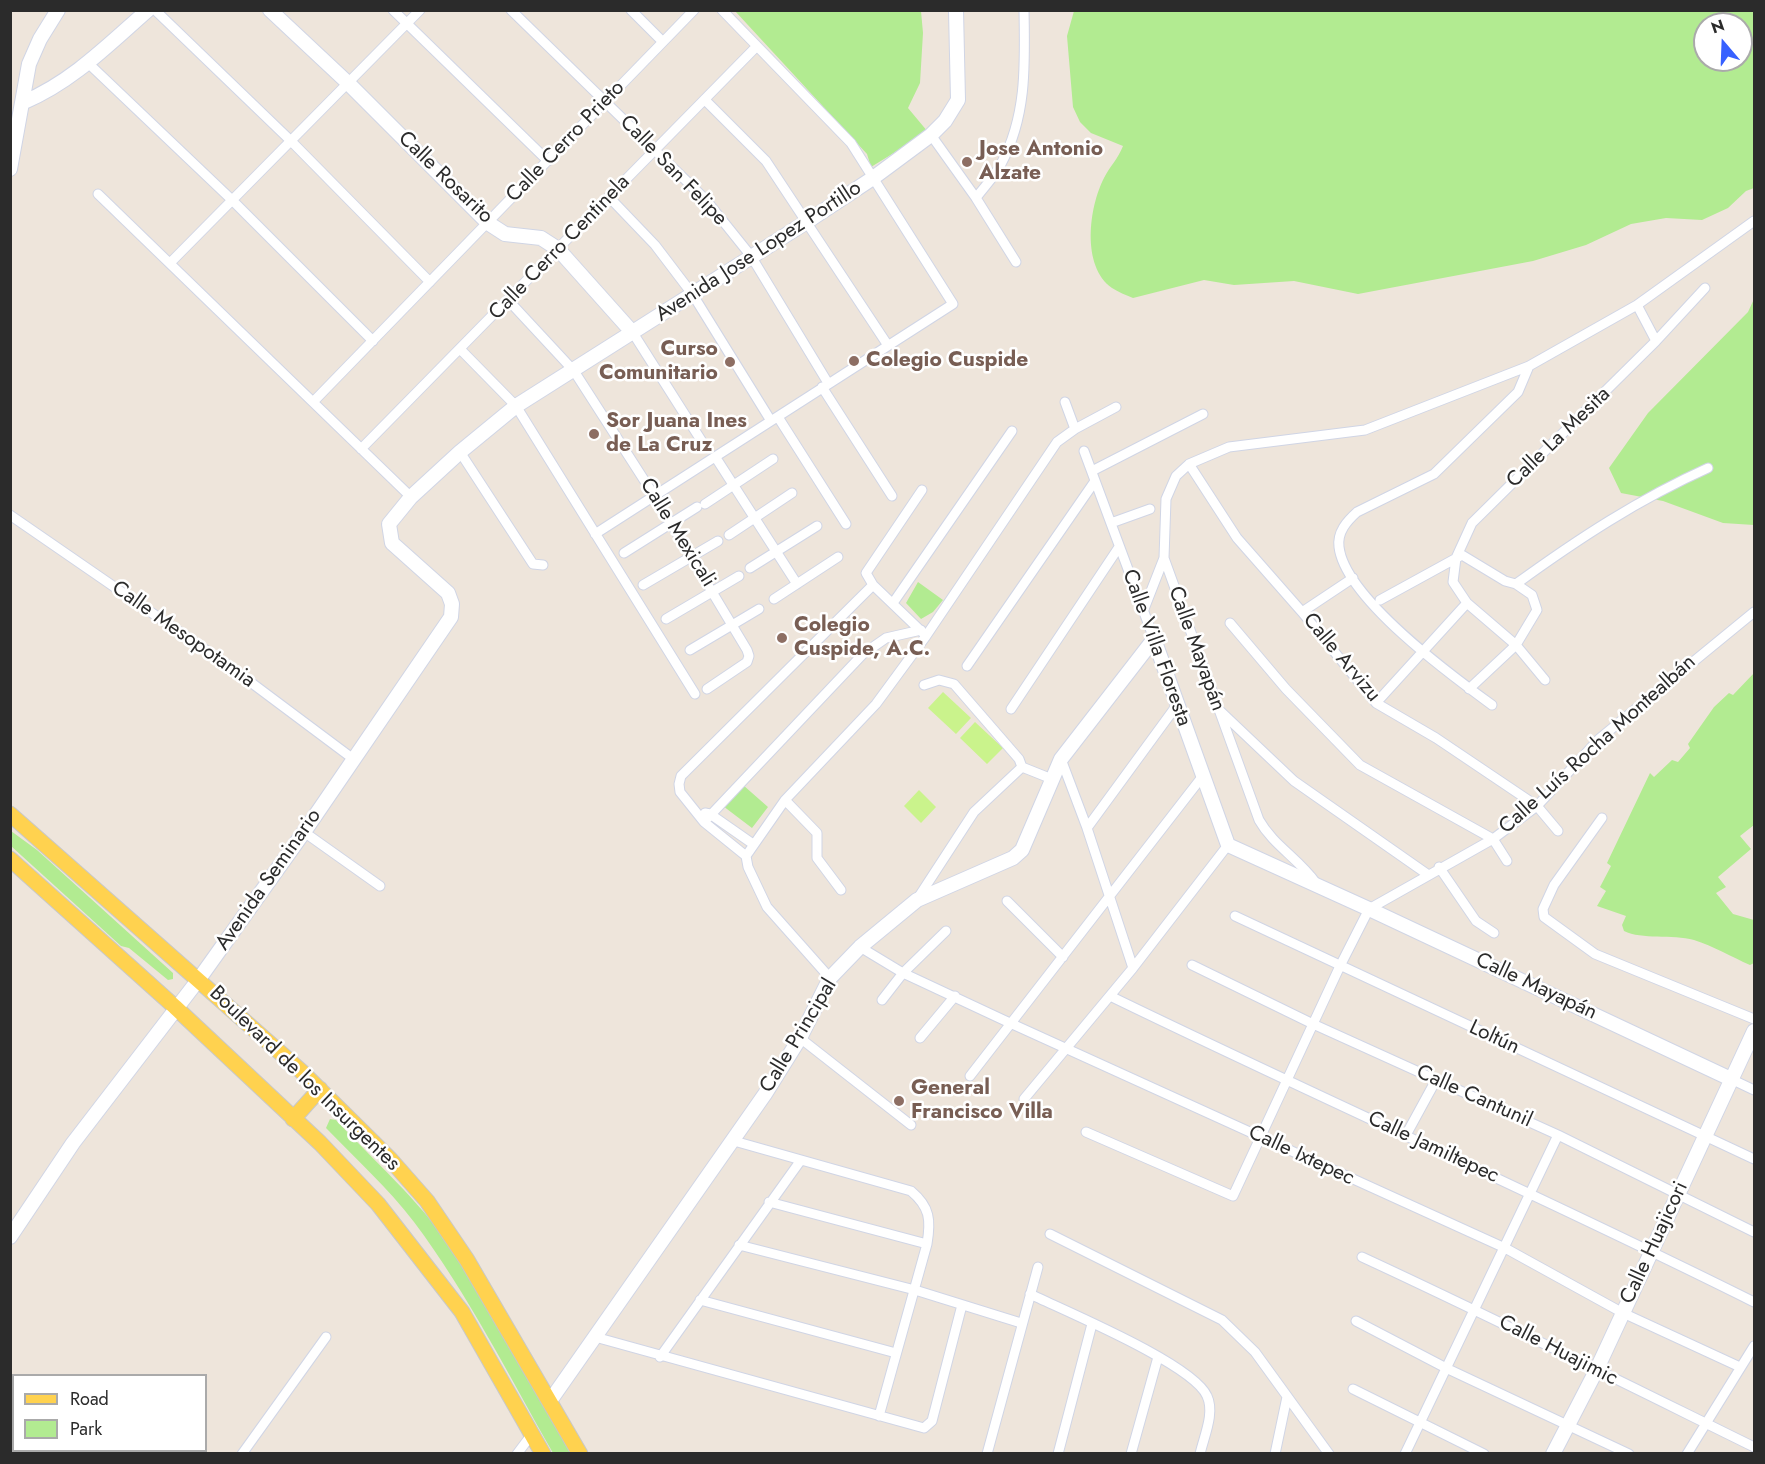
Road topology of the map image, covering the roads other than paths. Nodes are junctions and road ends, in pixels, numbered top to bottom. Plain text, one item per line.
1 (58, 10) edge
2 (148, 10) edge
3 (155, 10) edge
4 (270, 10) edge
5 (393, 10) edge
6 (420, 10) edge
7 (511, 10) edge
8 (631, 10) edge
9 (694, 10) edge
10 (722, 10) edge
11 (956, 10) edge
12 (1024, 10) edge
13 (407, 24) junction
14 (662, 41) junction
15 (757, 46) junction
16 (88, 63) junction
17 (348, 82) junction
18 (705, 100) junction
19 (24, 102) junction
20 (605, 102) junction
21 (931, 135) junction
22 (291, 141) junction
23 (656, 150) junction
24 (548, 161) junction
25 (10, 169) edge
26 (873, 178) junction
27 (98, 194) dead end
28 (609, 196) junction
29 (976, 198) junction
30 (232, 200) junction
31 (808, 221) junction
32 (1755, 221) edge
33 (488, 223) junction
34 (558, 249) junction
35 (751, 256) junction
36 (1016, 262) dead end
37 (171, 263) junction
38 (430, 282) junction
39 (1705, 288) dead end
40 (693, 295) junction
41 (509, 301) junction
42 (1637, 305) junction
43 (633, 333) junction
44 (373, 341) junction
45 (1656, 341) junction
46 (887, 344) junction
47 (461, 350) junction
48 (1529, 366) junction
49 (574, 371) junction
50 (825, 385) junction
51 (313, 402) junction
52 (1065, 402) dead end
53 (516, 406) junction
54 (1116, 407) dead end
55 (1203, 414) dead end
56 (775, 419) junction
57 (1075, 429) junction
58 (1012, 431) dead end
59 (706, 448) dead end
60 (361, 449) junction
61 (1084, 451) dead end
62 (460, 452) junction
63 (716, 458) junction
64 (773, 459) dead end
65 (1189, 464) junction
66 (1708, 468) dead end
67 (1093, 476) junction
68 (732, 484) junction
69 (922, 490) dead end
70 (792, 493) dead end
71 (892, 496) dead end
72 (411, 497) junction
73 (655, 497) junction
74 (1150, 509) dead end
75 (10, 515) edge
76 (754, 517) junction
77 (670, 522) junction
78 (1111, 523) junction
79 (846, 524) dead end
80 (817, 526) dead end
81 (595, 534) junction
82 (729, 535) dead end
83 (718, 541) dead end
84 (1119, 548) junction
85 (775, 550) junction
86 (624, 553) dead end
87 (691, 555) junction
88 (838, 557) dead end
89 (1164, 558) junction
90 (1456, 558) junction
91 (543, 566) dead end
92 (750, 568) dead end
93 (739, 576) dead end
94 (1353, 578) junction
95 (797, 584) junction
96 (1516, 584) junction
97 (643, 585) dead end
98 (873, 585) junction
99 (712, 590) junction
100 (774, 599) dead end
101 (1380, 600) dead end
102 (893, 603) junction
103 (1467, 603) junction
104 (452, 604) joint
105 (759, 609) dead end
106 (1144, 609) junction
107 (1302, 612) junction
108 (1755, 612) edge
109 (666, 619) dead end
110 (1230, 623) dead end
111 (732, 624) junction
112 (923, 633) junction
113 (1154, 639) junction
114 (1516, 645) junction
115 (690, 650) dead end
116 (1424, 652) junction
117 (967, 666) dead end
118 (1545, 680) dead end
119 (924, 684) dead end
120 (707, 689) dead end
121 (1469, 689) junction
122 (695, 694) dead end
123 (1376, 703) junction
124 (1177, 705) junction
125 (1492, 705) dead end
126 (1217, 707) junction
127 (1011, 709) dead end
128 (352, 758) junction
129 (1061, 759) junction
130 (1023, 767) junction
131 (1202, 777) junction
132 (1052, 779) junction
133 (785, 800) junction
134 (1537, 806) junction
135 (10, 814) edge
136 (707, 818) junction
137 (1602, 818) dead end
138 (1087, 828) junction
139 (1558, 831) dead end
140 (304, 832) junction
141 (1493, 839) junction
142 (753, 844) junction
143 (1228, 845) junction
144 (746, 856) junction
145 (10, 859) edge
146 (1507, 861) dead end
147 (1439, 867) junction
148 (1427, 874) junction
149 (1317, 885) junction
150 (380, 886) dead end
151 (840, 890) dead end
152 (1109, 899) junction
153 (917, 900) junction
154 (1007, 901) dead end
155 (1370, 909) junction
156 (1234, 916) dead end
157 (946, 931) dead end
158 (1494, 933) dead end
159 (860, 947) junction
160 (1063, 957) junction
161 (1192, 965) dead end
162 (1340, 966) junction
163 (1133, 968) junction
164 (903, 973) junction
165 (830, 978) junction
166 (199, 979) junction
167 (955, 996) junction
168 (1110, 996) junction
169 (882, 1000) dead end
170 (175, 1007) junction
171 (1755, 1019) edge
172 (1010, 1023) junction
173 (1313, 1024) junction
174 (1755, 1031) edge
175 (801, 1038) junction
176 (920, 1038) dead end
177 (1066, 1049) junction
178 (970, 1076) dead end
179 (1436, 1080) junction
180 (1733, 1080) junction
181 (1285, 1081) junction
182 (320, 1089) junction
183 (1755, 1090) edge
184 (1024, 1099) dead end
185 (293, 1119) junction
186 (911, 1125) dead end
187 (1086, 1132) dead end
188 (1558, 1135) junction
189 (1406, 1136) junction
190 (1705, 1136) junction
191 (1263, 1137) junction
192 (734, 1141) junction
193 (1755, 1159) edge
194 (801, 1160) junction
195 (1529, 1193) junction
196 (1677, 1194) junction
197 (769, 1202) junction
198 (1755, 1232) edge
199 (1050, 1234) dead end
200 (10, 1237) edge
201 (927, 1244) junction
202 (739, 1245) junction
203 (1505, 1248) junction
204 (1653, 1251) junction
205 (1362, 1257) dead end
206 (1038, 1267) dead end
207 (915, 1290) junction
208 (1030, 1294) junction
209 (700, 1300) junction
210 (1755, 1302) edge
211 (962, 1305) junction
212 (1475, 1309) junction
213 (1623, 1313) junction
214 (1356, 1320) dead end
215 (1021, 1323) junction
216 (1092, 1324) junction
217 (326, 1337) dead end
218 (595, 1337) junction
219 (1755, 1347) edge
220 (896, 1353) junction
221 (660, 1357) junction
222 (1158, 1357) junction
223 (1740, 1367) junction
224 (1448, 1369) junction
225 (1596, 1371) junction
226 (1353, 1389) dead end
227 (1287, 1397) junction
228 (550, 1401) junction
229 (879, 1416) junction
230 (1569, 1423) junction
231 (1419, 1424) junction
232 (1707, 1424) junction
233 (532, 1434) junction
234 (1755, 1447) edge
235 (243, 1454) edge
236 (517, 1454) edge
237 (543, 1454) edge
238 (580, 1454) edge
239 (987, 1454) edge
240 (1058, 1454) edge
241 (1131, 1454) edge
242 (1200, 1454) edge
243 (1275, 1454) edge
244 (1329, 1454) edge
245 (1405, 1454) edge
246 (1484, 1454) edge
247 (1553, 1454) edge
248 (1629, 1454) edge
249 (1687, 1454) edge

1 - 19 street
2 - 16 street
3 - 22 street
4 - 17 street, Calle Rosarito
5 - 13 street
6 - 13 street
7 - 20 street, Calle San Felipe
8 - 14 street
9 - 14 street, Calle Cerro Prieto
10 - 15 street
11 - 21 street, Avenida Jose Lopez Portillo
12 - 29 street
13 - 17 street
13 - 24 street
14 - 20 street, Calle Cerro Prieto
15 - 18 street, Calle Cerro Centinela
15 - 26 street
16 - 19 street
16 - 30 street
17 - 22 street
17 - 33 street, Calle Rosarito
18 - 23 street, Calle Cerro Centinela
18 - 31 street
19 - 25 street
20 - 23 street, Calle San Felipe
20 - 24 street, Calle Cerro Prieto
21 - 26 street, Avenida Jose Lopez Portillo
21 - 29 street
22 - 30 street
22 - 38 street
23 - 28 street, Calle Cerro Centinela
23 - 35 street, Calle San Felipe
24 - 33 street, Calle Cerro Prieto
26 - 31 street, Avenida Jose Lopez Portillo
26 - 46 street
27 - 37 street
28 - 34 street, Calle Cerro Centinela
28 - 40 street
29 - 36 street
30 - 37 street
30 - 44 street
31 - 35 street, Avenida Jose Lopez Portillo
31 - 46 street
32 - 42 street
33 - 34 street, Calle Rosarito
33 - 38 street, Calle Cerro Prieto
34 - 41 street, Calle Cerro Centinela
34 - 43 street, Calle Rosarito
35 - 40 street, Avenida Jose Lopez Portillo
35 - 50 street, Calle San Felipe
37 - 51 street
38 - 44 street, Calle Cerro Prieto
39 - 45 street, Calle La Mesita
40 - 43 street, Avenida Jose Lopez Portillo
40 - 56 street
41 - 47 street, Calle Cerro Centinela
41 - 49 street, Calle Mexicali
42 - 45 street
42 - 48 street
43 - 49 street, Avenida Jose Lopez Portillo
43 - 59 street, Calle Rosarito
44 - 51 street, Calle Cerro Prieto
45 - 90 street, Calle La Mesita
46 - 50 street
47 - 53 street
47 - 60 street, Calle Cerro Centinela
48 - 65 street
48 - 94 street
49 - 53 street, Avenida Jose Lopez Portillo
49 - 73 street, Calle Mexicali
50 - 56 street
50 - 71 street, Calle San Felipe
51 - 60 street
52 - 57 street
53 - 62 street, Avenida Jose Lopez Portillo
53 - 81 street
54 - 57 street
55 - 67 street
56 - 63 street
56 - 79 street
57 - 112 street
58 - 102 street
60 - 72 street
61 - 67 street, Calle Villa Floresta
62 - 72 street, Avenida Jose Lopez Portillo
62 - 91 street
63 - 68 street
63 - 73 street
64 - 68 street
65 - 89 street, Calle Mayapán
65 - 107 street, Calle Arvizu
66 - 96 street
67 - 78 street, Calle Villa Floresta
67 - 117 street
68 - 76 street
68 - 77 street
69 - 98 street
70 - 76 street
72 - 104 street, Avenida Jose Lopez Portillo
73 - 77 street, Calle Mexicali
73 - 81 street
74 - 78 street
75 - 128 street, Calle Mesopotamia
76 - 82 street
76 - 85 street
77 - 86 street
77 - 87 street, Calle Mexicali
78 - 84 street, Calle Villa Floresta
80 - 85 street
81 - 122 street
83 - 87 street
84 - 106 street, Calle Villa Floresta
84 - 127 street
85 - 92 street
85 - 95 street
87 - 97 street
87 - 99 street, Calle Mexicali
88 - 95 street
89 - 106 street
89 - 126 street, Calle Mayapán
90 - 96 street
90 - 101 street
90 - 103 street, Calle La Mesita
93 - 99 street
94 - 107 street
94 - 116 street
95 - 100 street
96 - 114 street
98 - 102 street
98 - 136 street
99 - 109 street
99 - 111 street, Calle Mexicali
102 - 112 street
103 - 114 street, Calle La Mesita
103 - 116 street
104 - 128 street, Avenida Seminario
105 - 111 street
106 - 113 street, Calle Villa Floresta
107 - 123 street, Calle Arvizu
108 - 134 street, Calle Luís Rocha Montealbán
110 - 141 street
111 - 115 street
111 - 120 street, Calle Mexicali
112 - 133 street
112 - 136 street
113 - 124 street, Calle Villa Floresta
113 - 129 street, Calle Principal
114 - 118 street, Calle La Mesita
114 - 121 street
116 - 121 street
116 - 123 street
119 - 130 street
121 - 125 street
123 - 134 street, Calle Arvizu
124 - 131 street, Calle Villa Floresta
124 - 138 street
126 - 148 street
126 - 149 street, Calle Mayapán
128 - 140 street, Avenida Seminario
129 - 132 street, Calle Principal
129 - 138 street
130 - 132 street
130 - 153 street
131 - 143 street, Calle Villa Floresta
131 - 152 street
132 - 153 street, Calle Principal
133 - 142 street
133 - 151 street
134 - 139 street, Calle Arvizu
134 - 141 street, Calle Luís Rocha Montealbán
135 - 166 main road, Boulevard de los Insurgentes
136 - 142 street
136 - 144 street
137 - 171 street
138 - 152 street
140 - 150 street
140 - 166 street, Avenida Seminario
141 - 146 street
141 - 147 street, Calle Luís Rocha Montealbán
142 - 144 street
143 - 149 street, Calle Mayapán
143 - 163 street
144 - 165 street
145 - 170 main road, Boulevard de los Insurgentes
147 - 148 street, Calle Luís Rocha Montealbán
147 - 158 street
148 - 155 street, Calle Luís Rocha Montealbán
149 - 155 street, Calle Mayapán
152 - 160 street
152 - 163 street
153 - 159 street, Calle Principal
154 - 160 street
155 - 162 street
155 - 180 street, Calle Mayapán
156 - 162 street, Loltún
157 - 164 street
159 - 164 street, Calle Ixtepec
159 - 165 street, Calle Principal
160 - 172 street
161 - 173 street, Calle Cantunil
162 - 173 street
162 - 190 street, Loltún
163 - 168 street
164 - 167 street, Calle Ixtepec
164 - 169 street
165 - 175 street, Calle Principal
166 - 170 street, Avenida Seminario
166 - 182 main road, Boulevard de los Insurgentes
167 - 172 street, Calle Ixtepec
167 - 176 street
168 - 177 street
168 - 181 street, Calle Jamiltepec
170 - 185 main road, Boulevard de los Insurgentes
170 - 200 street, Avenida Seminario
172 - 177 street, Calle Ixtepec
172 - 178 street
173 - 179 street, Calle Cantunil
173 - 181 street
174 - 180 street, Calle Huajicori
175 - 186 street
175 - 192 street, Calle Principal
177 - 184 street
177 - 191 street, Calle Ixtepec
179 - 188 street, Calle Cantunil
179 - 189 street
180 - 183 street, Calle Mayapán
180 - 190 street, Calle Huajicori
181 - 189 street, Calle Jamiltepec
181 - 191 street
182 - 185 main road
182 - 228 main road, Boulevard de los Insurgentes
185 - 233 main road, Boulevard de los Insurgentes
187 - 191 street
188 - 195 street
188 - 196 street, Calle Cantunil
189 - 195 street, Calle Jamiltepec
190 - 193 street, Loltún
190 - 196 street, Calle Huajicori
191 - 203 street, Calle Ixtepec
192 - 194 street
192 - 218 street, Calle Principal
194 - 197 street
194 - 201 street
195 - 203 street
195 - 204 street, Calle Jamiltepec
196 - 198 street, Calle Cantunil
196 - 204 street, Calle Huajicori
197 - 201 street
197 - 202 street
199 - 227 street
201 - 207 street
202 - 207 street
202 - 209 street
203 - 212 street
203 - 213 street, Calle Ixtepec
204 - 210 street, Calle Jamiltepec
204 - 213 street, Calle Huajicori
205 - 212 street, Calle Huajimic
206 - 208 street
207 - 211 street
207 - 220 street
208 - 215 street
208 - 216 street
209 - 220 street
209 - 221 street
211 - 215 street
211 - 229 street
212 - 224 street
212 - 225 street, Calle Huajimic
213 - 223 street, Calle Ixtepec
213 - 225 street, Calle Huajicori
214 - 224 street
215 - 239 street
216 - 222 street
216 - 240 street
217 - 235 street
218 - 221 street
218 - 228 street, Calle Principal
219 - 223 street
220 - 229 street
221 - 229 street
222 - 241 street
222 - 242 street
223 - 232 street
224 - 230 street
224 - 231 street
225 - 230 street, Calle Huajicori
225 - 232 street, Calle Huajimic
226 - 231 street
227 - 243 street
227 - 244 street
228 - 238 main road, Boulevard de los Insurgentes
230 - 247 street, Calle Huajicori
230 - 248 street
231 - 245 street
231 - 246 street
232 - 234 street, Calle Huajimic
232 - 249 street
233 - 236 street
233 - 237 main road, Boulevard de los Insurgentes

